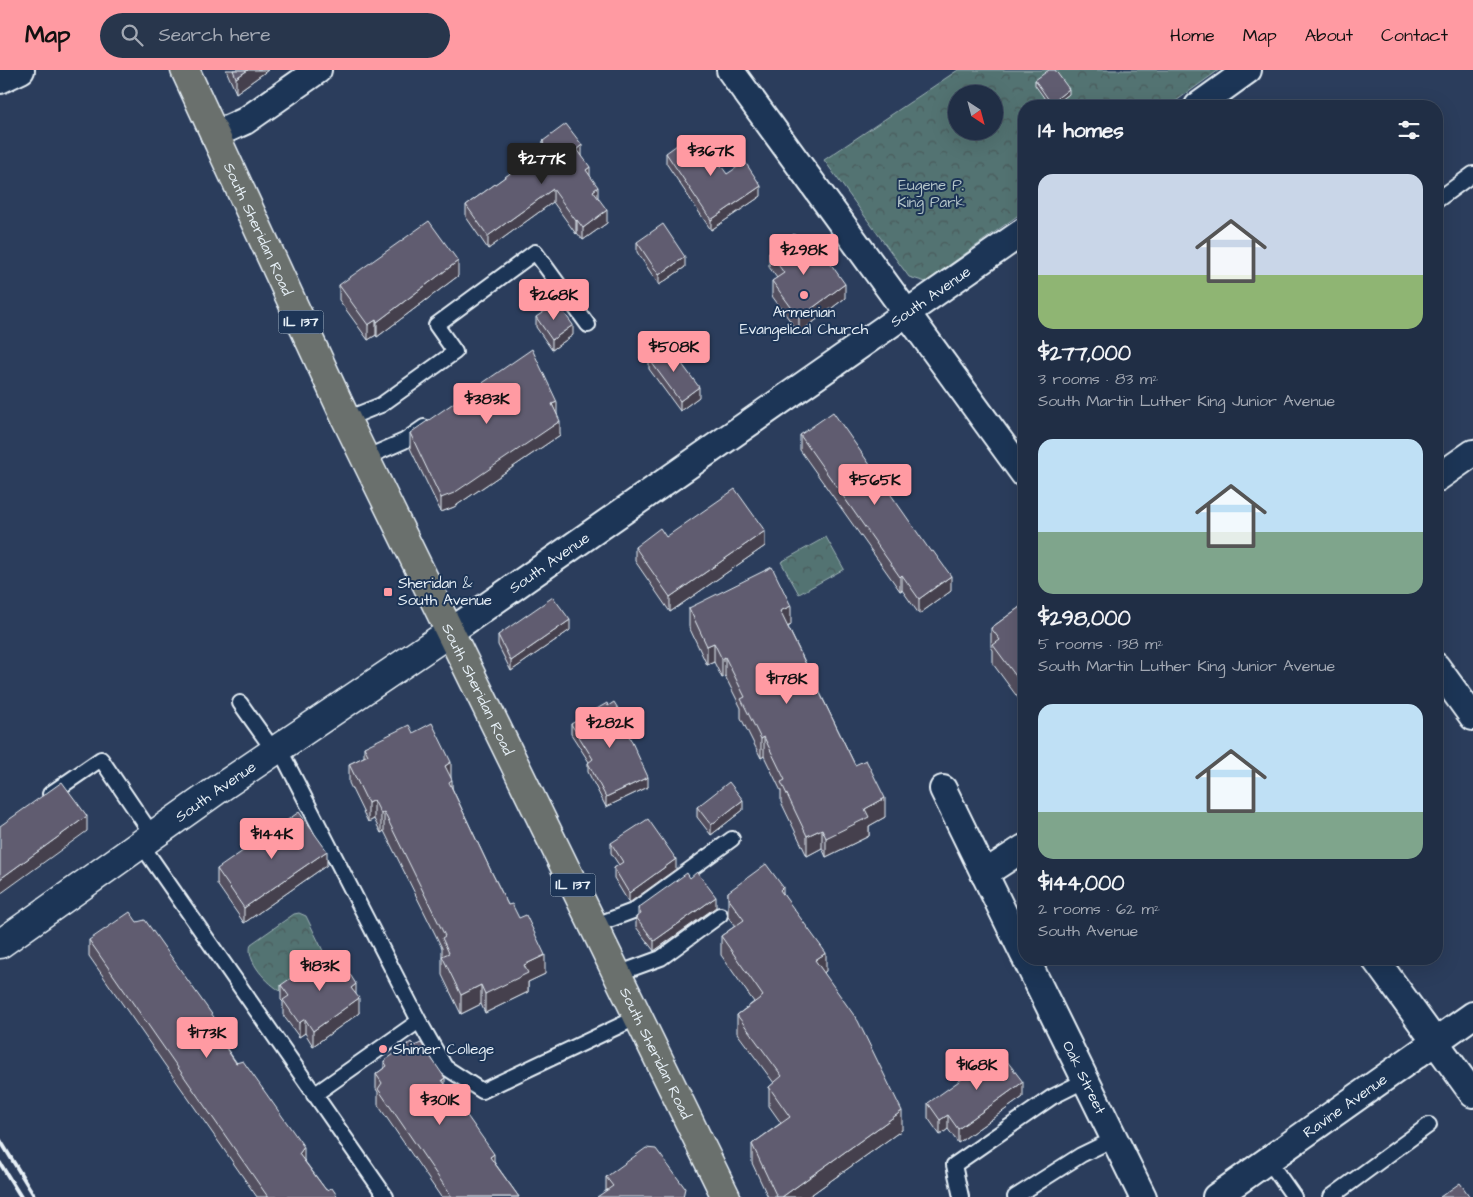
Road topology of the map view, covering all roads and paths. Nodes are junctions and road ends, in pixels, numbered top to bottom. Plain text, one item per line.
1 (21, 70) edge
2 (185, 70) edge
3 (318, 70) edge
4 (730, 70) edge
5 (1248, 70) edge
6 (0, 80) edge
7 (1206, 100) edge
8 (214, 135) junction
9 (1473, 174) edge
10 (1443, 196) edge
11 (1018, 235) edge
12 (907, 314) junction
13 (588, 325) dead end
14 (346, 419) junction
15 (435, 419) edge
16 (1473, 454) edge
17 (365, 458) junction
18 (1018, 466) edge
19 (1443, 474) edge
20 (450, 632) junction
21 (1443, 676) edge
22 (240, 703) dead end
23 (1473, 717) edge
24 (277, 750) junction
25 (943, 789) dead end
26 (39, 802) edge
27 (732, 839) dead end
28 (147, 840) junction
29 (1018, 852) edge
30 (984, 874) junction
31 (720, 915) dead end
32 (593, 926) junction
33 (1018, 943) edge
34 (0, 944) edge
35 (1029, 965) edge
36 (1379, 965) edge
37 (617, 974) junction
38 (1473, 1015) edge
39 (638, 1018) junction
40 (419, 1021) junction
41 (1434, 1041) junction
42 (1086, 1080) junction
43 (1473, 1094) edge
44 (314, 1095) junction
45 (1429, 1125) dead end
46 (1114, 1139) junction
47 (1268, 1160) junction
48 (386, 1197) edge
49 (726, 1197) edge
50 (962, 1197) edge
51 (1015, 1197) edge
52 (1143, 1197) edge
53 (1216, 1197) edge
54 (1294, 1197) edge
55 (1331, 1197) edge

1 - 6 street
2 - 8 highway, South Sheridan Road / IL 137
3 - 8 street
4 - 12 street
5 - 7 street
8 - 14 highway, South Sheridan Road / IL 137
9 - 10 lane
11 - 12 street, South Avenue
12 - 18 street
12 - 20 street, South Avenue
13 - 14 lane
14 - 17 highway, South Sheridan Road / IL 137
15 - 17 lane
16 - 19 street
17 - 20 highway, South Sheridan Road / IL 137
20 - 24 street, South Avenue
20 - 32 highway, South Sheridan Road / IL 137
21 - 23 street
22 - 24 lane
24 - 28 street, South Avenue
24 - 40 lane
25 - 30 street
26 - 28 lane
27 - 32 lane
28 - 34 street, South Avenue
28 - 44 lane
29 - 30 street
30 - 33 street
31 - 37 lane
32 - 37 highway, South Sheridan Road / IL 137
35 - 42 street, Oak Street
36 - 41 street
37 - 39 highway, South Sheridan Road / IL 137
38 - 41 street, Ravine Avenue
39 - 40 lane
39 - 49 highway, South Sheridan Road / IL 137
40 - 44 lane
41 - 43 street
41 - 47 street, Ravine Avenue
42 - 46 street, Oak Street
42 - 50 lane
44 - 48 lane
45 - 55 lane
46 - 51 lane
46 - 52 street, Oak Street
47 - 53 street, Ravine Avenue
47 - 54 lane

